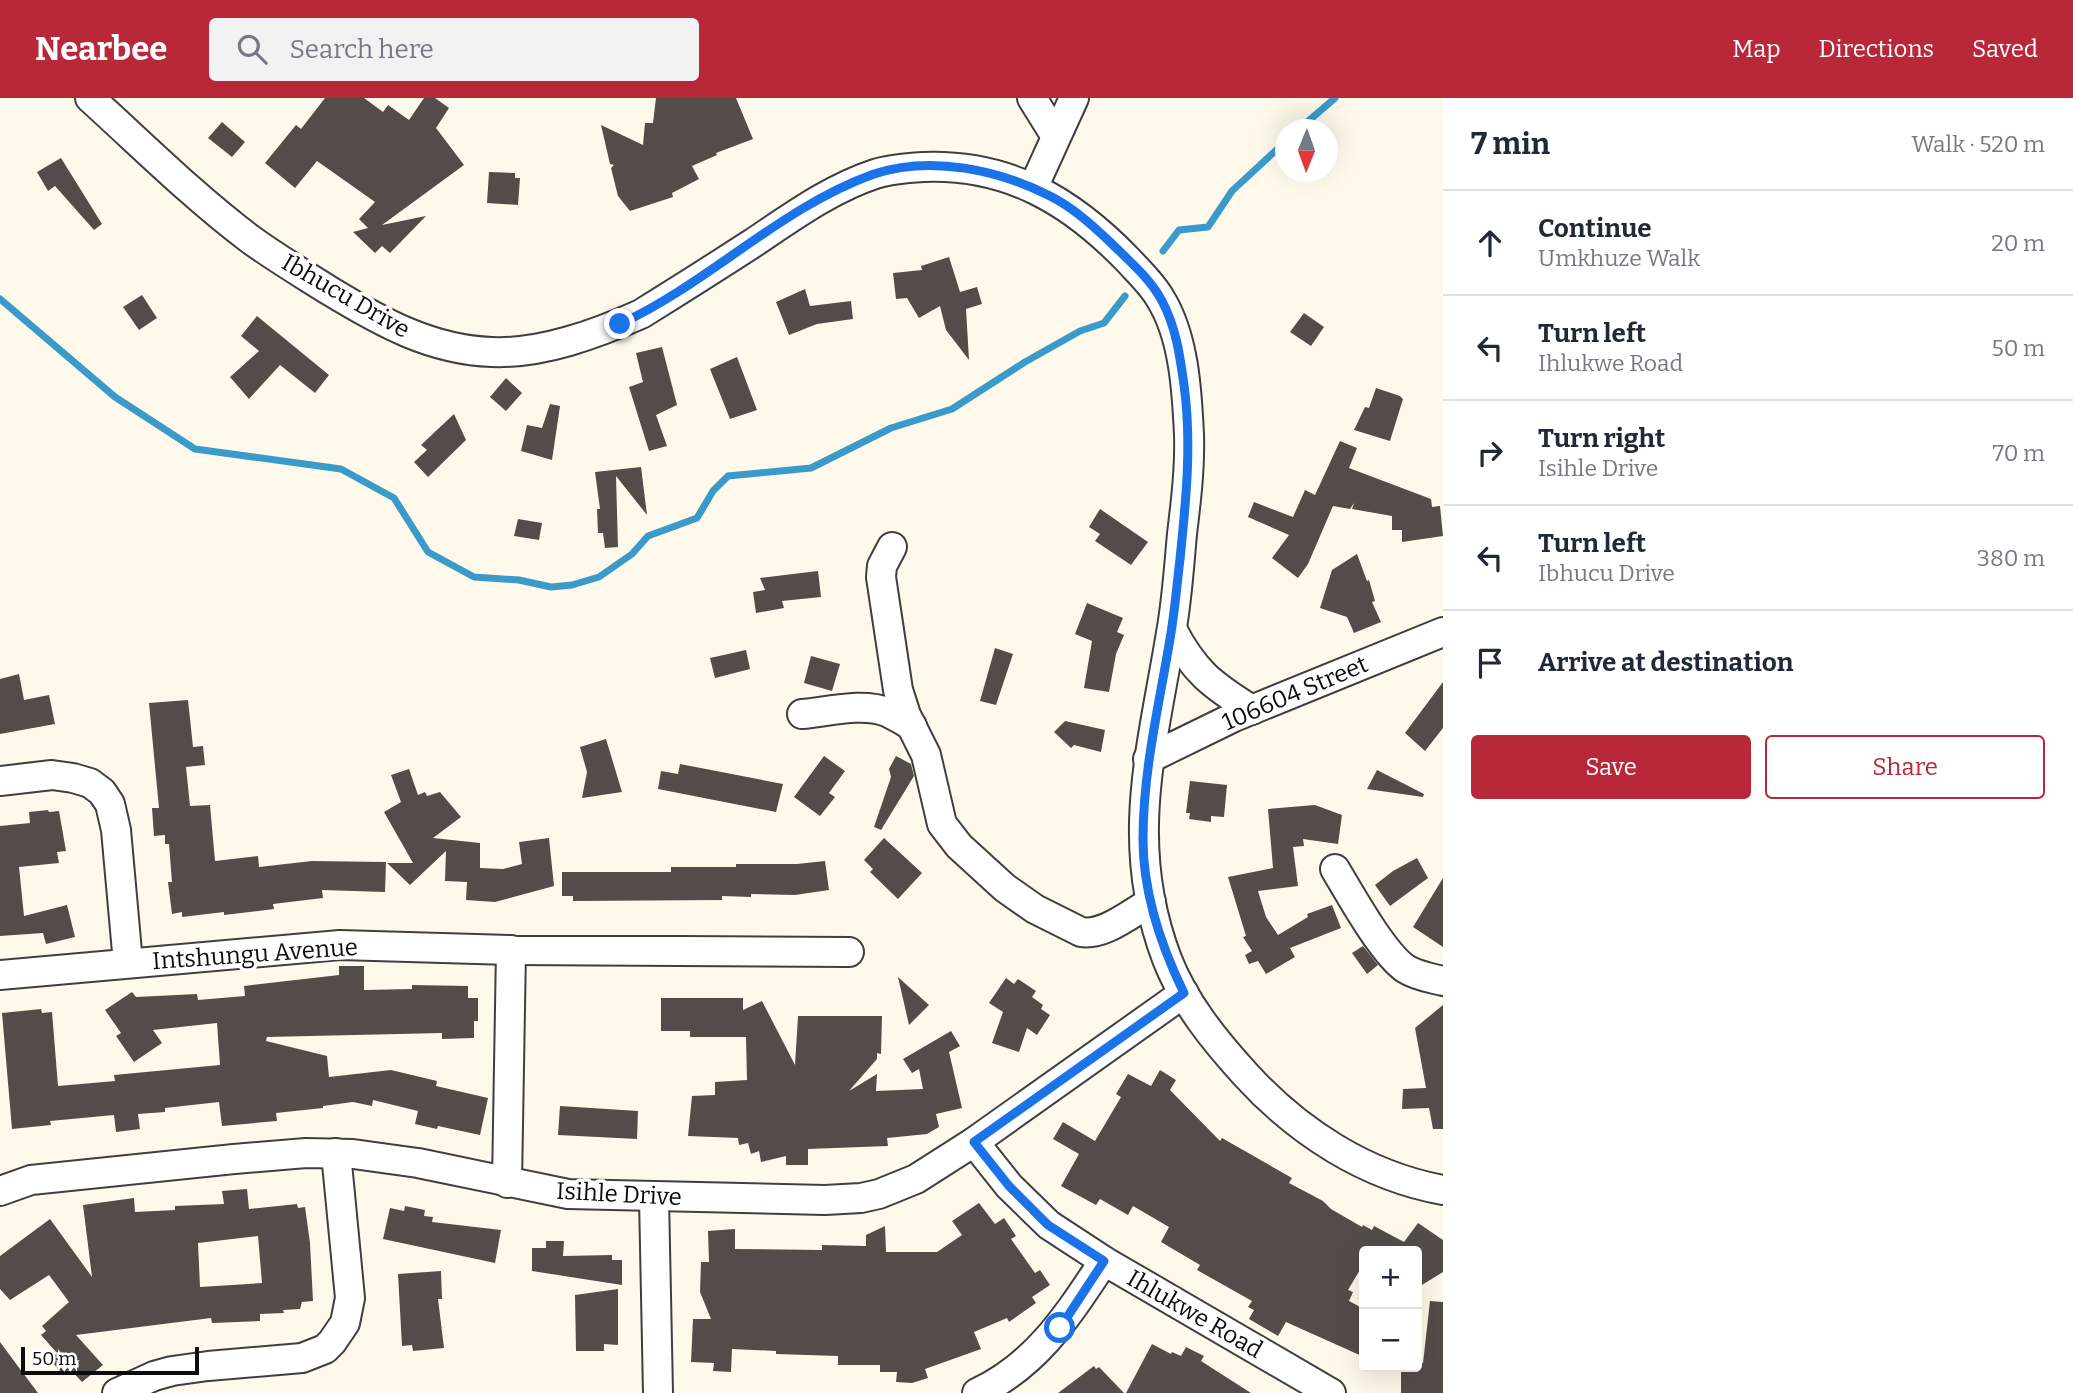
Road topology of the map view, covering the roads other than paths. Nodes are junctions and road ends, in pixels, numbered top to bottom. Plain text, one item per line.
1 (90, 98) edge
2 (1032, 98) edge
3 (1074, 98) edge
4 (1055, 135) junction
5 (1033, 188) junction
6 (892, 547) dead end
7 (1172, 629) junction
8 (1443, 632) edge
9 (1252, 710) junction
10 (802, 714) dead end
11 (912, 726) junction
12 (1148, 759) junction
13 (0, 781) edge
14 (1335, 869) dead end
15 (1151, 902) junction
16 (511, 950) junction
17 (849, 951) dead end
18 (128, 963) junction
19 (0, 975) edge
20 (1443, 981) edge
21 (1184, 993) junction
22 (974, 1142) junction
23 (337, 1153) junction
24 (507, 1183) junction
25 (1443, 1190) edge
26 (0, 1191) edge
27 (654, 1197) junction
28 (1104, 1261) junction
29 (117, 1393) edge
30 (658, 1393) edge
31 (977, 1393) edge
32 (1331, 1393) edge

1 - 5 street, Ibhucu Drive
2 - 4 street
3 - 4 street
4 - 5 street
5 - 7 street, Ibhucu Drive
6 - 11 street
7 - 9 street
7 - 12 street, Ibhucu Drive
8 - 9 street, 106604 Street
9 - 12 street, 106604 Street
10 - 11 street
11 - 15 street
12 - 15 street, Ibhucu Drive
13 - 18 street
14 - 20 street
15 - 21 street, Ibhucu Drive
16 - 17 street, Intshungu Avenue
16 - 18 street, Intshungu Avenue
16 - 24 street
18 - 19 street, Intshungu Avenue
21 - 22 street, Isihle Drive
21 - 25 street, Ibhucu Drive
22 - 27 street, Isihle Drive
22 - 28 street, Ihlukwe Road
23 - 24 street, Isihle Drive
23 - 26 street, Isihle Drive
23 - 29 street
24 - 27 street, Isihle Drive
27 - 30 street
28 - 31 street
28 - 32 street, Ihlukwe Road

